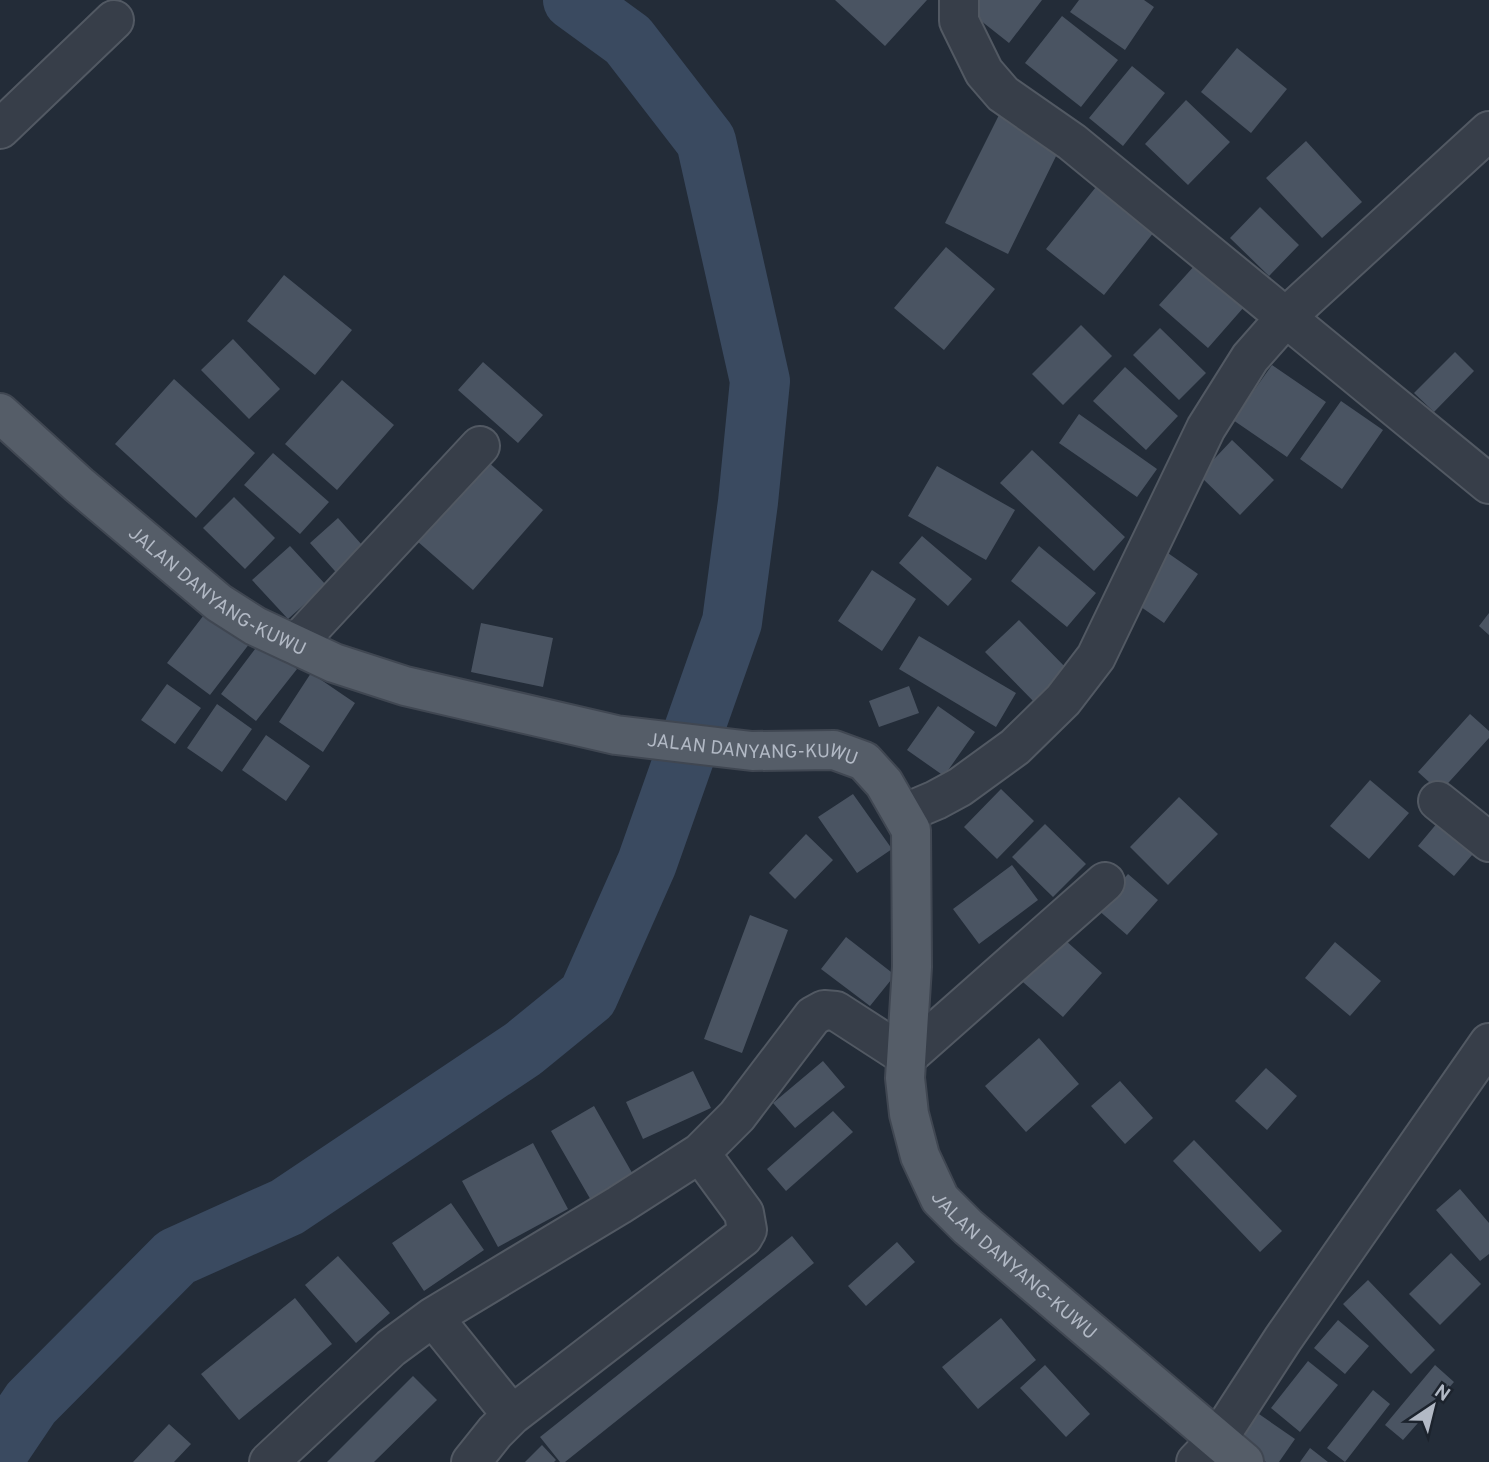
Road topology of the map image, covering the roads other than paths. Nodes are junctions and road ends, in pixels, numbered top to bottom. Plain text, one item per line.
1 (959, 0) edge
2 (114, 20) dead end
3 (0, 129) edge
4 (1489, 131) edge
5 (1287, 316) junction
6 (0, 413) edge
7 (480, 446) dead end
8 (1489, 484) edge
9 (295, 645) junction
10 (1438, 801) dead end
11 (903, 814) junction
12 (1489, 842) edge
13 (1105, 882) dead end
14 (1489, 1043) edge
15 (907, 1057) junction
16 (700, 1153) junction
17 (433, 1317) junction
18 (512, 1415) junction
19 (1219, 1454) edge
20 (269, 1462) edge
21 (471, 1462) edge

1 - 5 street
2 - 3 street
4 - 5 street
5 - 8 street
5 - 11 street
6 - 9 main road, JALAN DANYANG-KUWU
7 - 9 street
9 - 11 main road, JALAN DANYANG-KUWU
10 - 12 street
11 - 15 main road, JALAN DANYANG-KUWU
13 - 15 street
14 - 19 street
15 - 16 street
15 - 19 main road, JALAN DANYANG-KUWU
16 - 17 street
16 - 18 street
17 - 18 street
17 - 20 street
18 - 21 street

